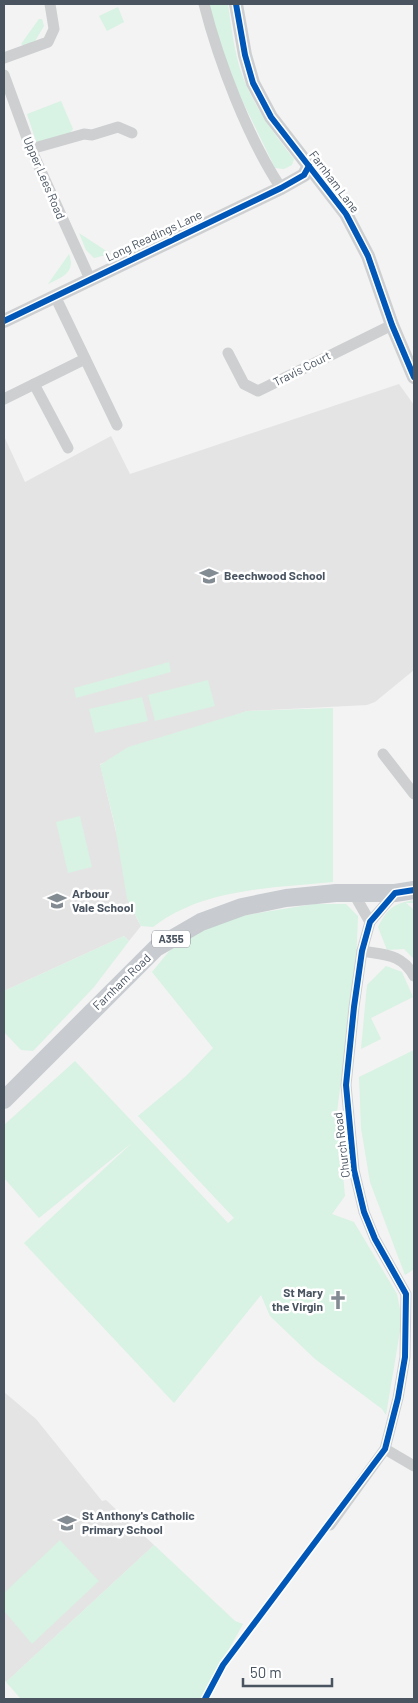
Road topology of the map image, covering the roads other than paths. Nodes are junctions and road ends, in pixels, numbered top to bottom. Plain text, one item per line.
1 (50, 4) edge
2 (204, 4) edge
3 (236, 4) edge
4 (4, 58) edge
5 (4, 75) edge
6 (132, 132) dead end
7 (30, 148) junction
8 (309, 166) junction
9 (281, 188) junction
10 (90, 279) junction
11 (54, 296) junction
12 (4, 321) edge
13 (392, 325) junction
14 (228, 353) dead end
15 (85, 359) junction
16 (414, 377) edge
17 (34, 384) junction
18 (4, 399) edge
19 (117, 425) dead end
20 (68, 448) dead end
21 (383, 754) dead end
22 (414, 794) edge
23 (414, 890) edge
24 (395, 893) junction
25 (354, 894) junction
26 (370, 922) junction
27 (362, 951) junction
28 (414, 976) edge
29 (4, 1100) edge
30 (385, 1449) junction
31 (414, 1466) edge
32 (330, 1525) dead end

1 - 4 street
2 - 9 street
3 - 8 street, Farnham Lane
5 - 7 street, Upper Lees Road
6 - 7 street
7 - 10 street, Upper Lees Road
8 - 9 street, Long Readings Lane
8 - 13 street, Farnham Lane
9 - 10 street, Long Readings Lane
10 - 11 street, Long Readings Lane
11 - 12 street, Long Readings Lane
11 - 15 street
13 - 14 street, Travis Court
13 - 16 street, Farnham Lane
15 - 17 street
15 - 19 street
17 - 18 street
17 - 20 street
21 - 22 street
23 - 24 main road, Farnham Road / A355
24 - 25 main road, Farnham Road / A355
24 - 26 street, Church Road
25 - 26 street
25 - 29 main road, Farnham Road / A355
26 - 27 street, Church Road
27 - 28 street
27 - 30 street, Church Road
30 - 31 street
30 - 32 street, Church Road

